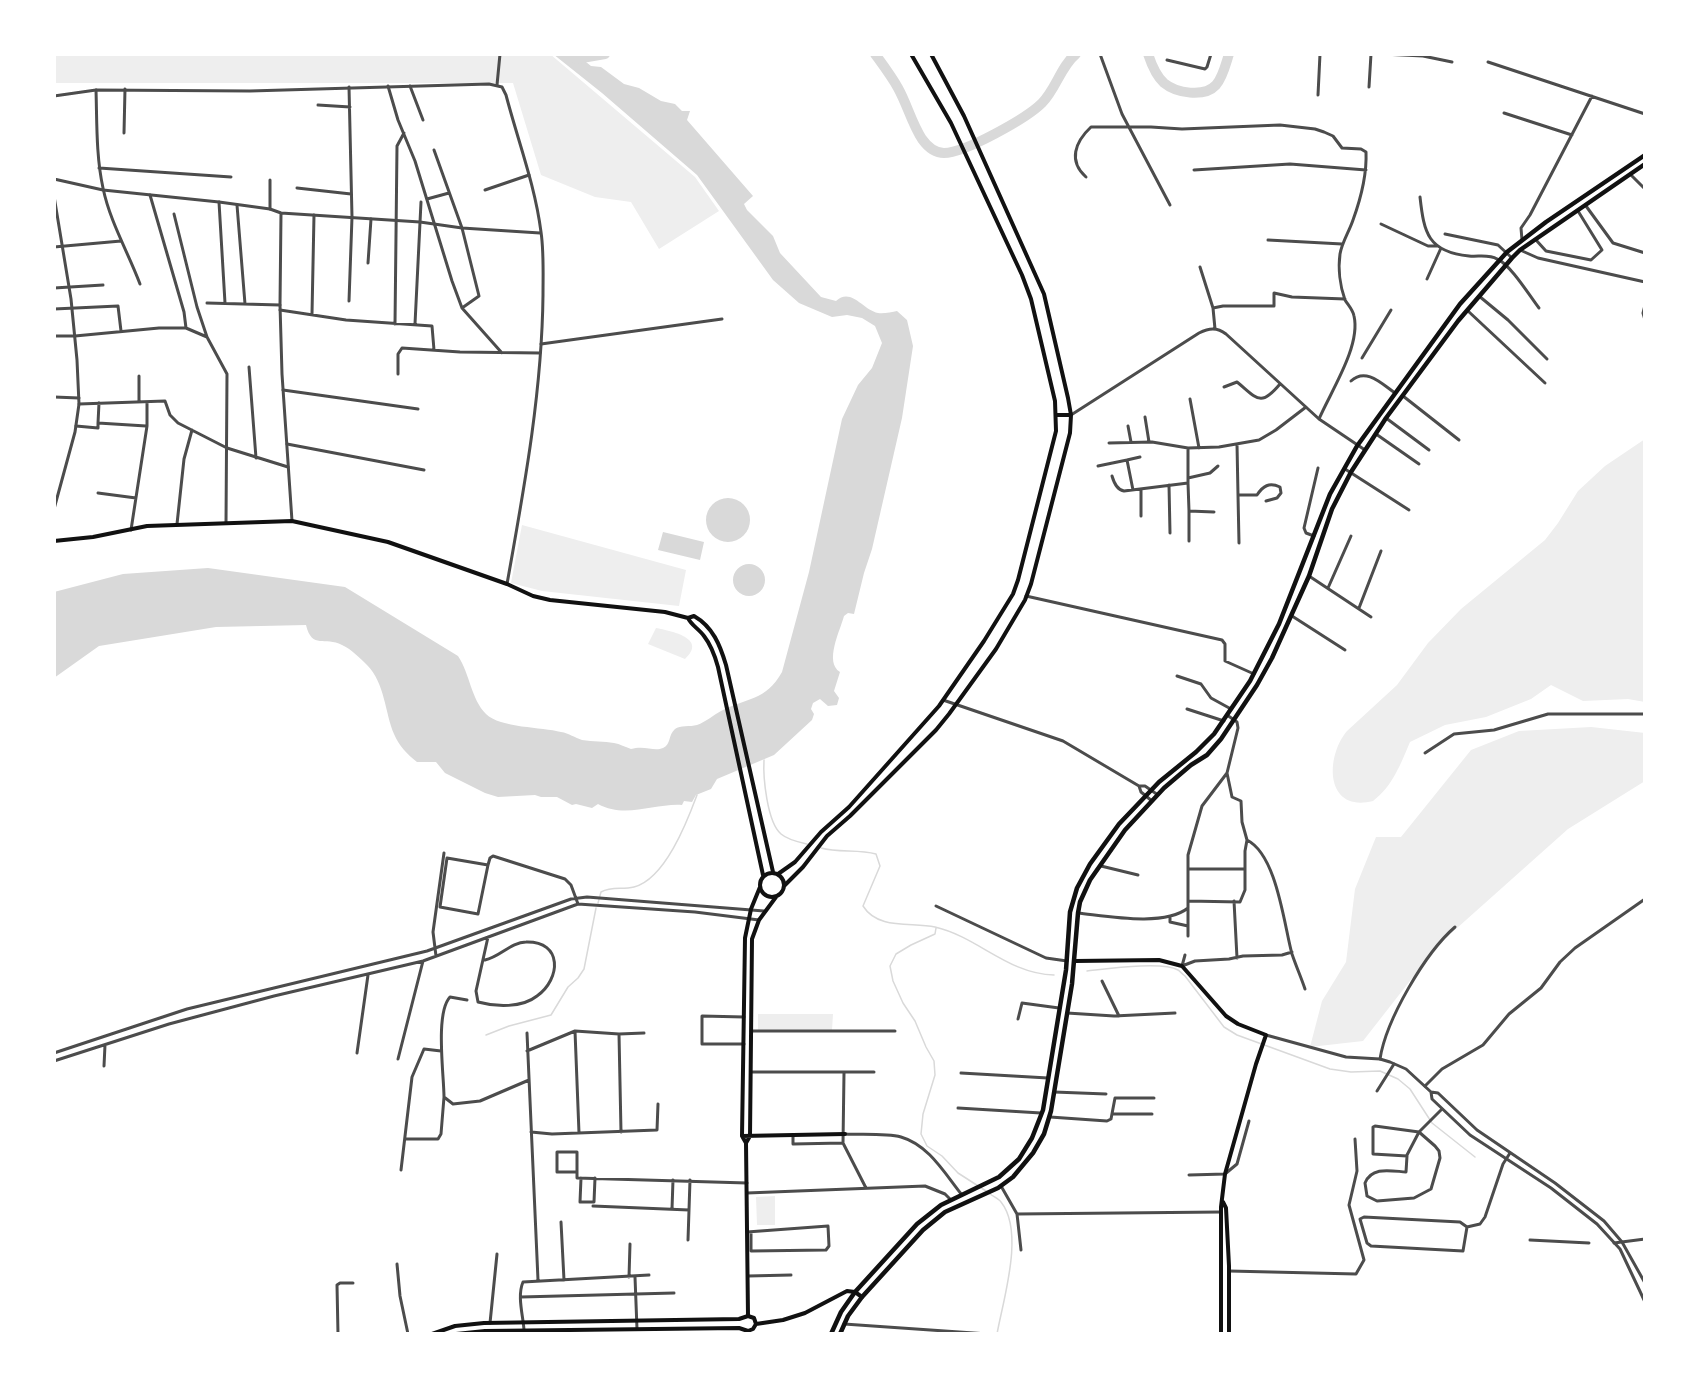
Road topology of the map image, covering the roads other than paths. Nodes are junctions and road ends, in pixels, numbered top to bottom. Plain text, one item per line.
1 (500, 54) edge
2 (911, 54) edge
3 (931, 54) edge
4 (1100, 54) edge
5 (1211, 54) edge
6 (1320, 54) edge
7 (1371, 54) edge
8 (1382, 54) edge
9 (1423, 55) edge
10 (1167, 60) dead end
11 (1452, 62) dead end
12 (1488, 62) dead end
13 (497, 85) junction
14 (388, 86) junction
15 (410, 86) junction
16 (349, 87) junction
17 (1369, 87) dead end
18 (125, 89) junction
19 (96, 90) junction
20 (1318, 95) dead end
21 (54, 96) edge
22 (1592, 96) junction
23 (318, 105) dead end
24 (350, 107) junction
25 (1504, 114) dead end
26 (1645, 114) edge
27 (423, 120) dead end
28 (1129, 127) junction
29 (124, 133) dead end
30 (404, 133) junction
31 (1572, 135) junction
32 (434, 150) dead end
33 (1645, 155) edge
34 (1645, 164) edge
35 (99, 168) junction
36 (1194, 170) dead end
37 (1366, 170) junction
38 (1630, 174) junction
39 (529, 175) junction
40 (231, 177) dead end
41 (1086, 177) dead end
42 (54, 179) edge
43 (270, 180) dead end
44 (297, 188) dead end
45 (1645, 189) edge
46 (103, 190) junction
47 (485, 190) dead end
48 (449, 193) junction
49 (150, 195) junction
50 (351, 195) junction
51 (54, 196) edge
52 (1420, 197) dead end
53 (427, 198) junction
54 (219, 202) junction
55 (421, 202) dead end
56 (237, 205) junction
57 (1170, 205) dead end
58 (1586, 206) junction
59 (270, 209) junction
60 (1578, 211) junction
61 (281, 213) junction
62 (174, 214) dead end
63 (314, 215) junction
64 (352, 218) junction
65 (370, 219) junction
66 (395, 220) junction
67 (420, 222) junction
68 (1381, 224) dead end
69 (436, 225) junction
70 (462, 228) junction
71 (541, 233) junction
72 (1445, 234) dead end
73 (1268, 240) dead end
74 (1536, 240) junction
75 (121, 241) junction
76 (1519, 241) junction
77 (1342, 244) junction
78 (63, 247) junction
79 (1440, 247) junction
80 (54, 248) edge
81 (1520, 250) junction
82 (1507, 252) junction
83 (1645, 253) edge
84 (1512, 258) junction
85 (1500, 260) junction
86 (368, 264) dead end
87 (1505, 266) junction
88 (1200, 267) dead end
89 (1427, 279) dead end
90 (1645, 282) edge
91 (140, 284) dead end
92 (104, 285) dead end
93 (54, 288) edge
94 (69, 288) junction
95 (1479, 296) junction
96 (1345, 299) junction
97 (349, 301) dead end
98 (207, 303) dead end
99 (225, 303) junction
100 (246, 304) junction
101 (280, 305) junction
102 (1645, 305) edge
103 (72, 308) junction
104 (462, 308) junction
105 (1213, 308) junction
106 (1539, 308) dead end
107 (54, 309) edge
108 (280, 310) junction
109 (1391, 310) dead end
110 (1467, 310) junction
111 (312, 315) junction
112 (722, 319) dead end
113 (1645, 320) edge
114 (395, 324) junction
115 (415, 324) junction
116 (186, 328) junction
117 (1215, 328) junction
118 (122, 331) junction
119 (54, 336) edge
120 (75, 336) junction
121 (207, 337) junction
122 (542, 344) junction
123 (434, 350) junction
124 (502, 353) junction
125 (541, 353) junction
126 (1362, 358) dead end
127 (1547, 359) dead end
128 (249, 367) dead end
129 (398, 374) dead end
130 (139, 376) dead end
131 (1352, 381) dead end
132 (1545, 383) dead end
133 (1280, 384) junction
134 (1224, 387) dead end
135 (283, 390) junction
136 (1395, 393) junction
137 (1403, 396) junction
138 (54, 397) edge
139 (79, 398) junction
140 (1190, 399) dead end
141 (139, 402) junction
142 (147, 402) junction
143 (99, 403) junction
144 (79, 404) junction
145 (1306, 407) junction
146 (418, 409) dead end
147 (1057, 415) junction
148 (1071, 415) junction
149 (1145, 417) dead end
150 (1386, 418) junction
151 (1319, 419) junction
152 (98, 423) junction
153 (76, 426) junction
154 (147, 426) junction
155 (1128, 426) dead end
156 (192, 430) junction
157 (1376, 434) junction
158 (1459, 440) dead end
159 (1131, 442) junction
160 (1149, 442) junction
161 (1109, 443) dead end
162 (287, 444) junction
163 (1237, 444) junction
164 (1357, 446) junction
165 (227, 448) junction
166 (1188, 448) junction
167 (1199, 448) junction
168 (1365, 450) junction
169 (1429, 450) dead end
170 (1140, 457) dead end
171 (256, 458) junction
172 (1126, 460) junction
173 (1419, 464) dead end
174 (1098, 466) dead end
175 (1218, 466) dead end
176 (288, 467) junction
177 (1318, 468) dead end
178 (1344, 468) junction
179 (424, 470) dead end
180 (1351, 472) junction
181 (1112, 476) dead end
182 (1188, 480) junction
183 (290, 484) junction
184 (295, 484) dead end
185 (1169, 485) junction
186 (1141, 489) junction
187 (1133, 490) junction
188 (98, 493) dead end
189 (1238, 495) junction
190 (136, 498) junction
191 (1266, 501) dead end
192 (54, 509) edge
193 (1189, 509) junction
194 (1409, 510) dead end
195 (1214, 512) dead end
196 (1142, 516) dead end
197 (292, 521) junction
198 (226, 523) junction
199 (177, 524) junction
200 (131, 530) junction
201 (1170, 533) dead end
202 (1314, 536) junction
203 (1351, 536) dead end
204 (54, 541) edge
205 (1189, 541) dead end
206 (1239, 543) dead end
207 (1381, 550) dead end
208 (1309, 576) junction
209 (507, 584) junction
210 (1328, 588) junction
211 (1026, 596) junction
212 (1359, 608) junction
213 (1292, 616) junction
214 (1371, 617) dead end
215 (688, 618) junction
216 (1345, 650) dead end
217 (1254, 674) junction
218 (1178, 676) dead end
219 (943, 700) junction
220 (956, 705) junction
221 (1187, 709) dead end
222 (1231, 709) junction
223 (1645, 714) edge
224 (1225, 718) junction
225 (1234, 720) junction
226 (1425, 753) dead end
227 (1227, 773) junction
228 (1139, 786) junction
229 (1151, 790) junction
230 (1158, 795) junction
231 (1146, 796) junction
232 (1152, 801) junction
233 (1247, 840) junction
234 (444, 853) dead end
235 (488, 865) junction
236 (1099, 866) junction
237 (1188, 869) junction
238 (1245, 869) junction
239 (776, 873) junction
240 (1138, 875) dead end
241 (764, 876) junction
242 (784, 886) junction
243 (760, 887) junction
244 (776, 897) junction
245 (576, 898) junction
246 (1645, 899) edge
247 (1188, 901) junction
248 (1234, 901) junction
249 (578, 904) junction
250 (936, 906) dead end
251 (1188, 907) junction
252 (751, 909) junction
253 (764, 911) junction
254 (1078, 914) junction
255 (1170, 915) junction
256 (749, 918) junction
257 (759, 920) junction
258 (1188, 926) junction
259 (1455, 927) dead end
260 (1188, 936) dead end
261 (488, 937) junction
262 (434, 948) junction
263 (1292, 952) junction
264 (1185, 955) dead end
265 (436, 956) junction
266 (1237, 958) junction
267 (484, 960) junction
268 (423, 961) junction
269 (1067, 961) junction
270 (1075, 961) junction
271 (1182, 966) junction
272 (368, 975) junction
273 (1102, 981) dead end
274 (1305, 989) dead end
275 (467, 1000) dead end
276 (1059, 1008) junction
277 (1066, 1013) junction
278 (1175, 1013) dead end
279 (1119, 1016) junction
280 (744, 1017) junction
281 (1018, 1019) dead end
282 (574, 1031) junction
283 (751, 1031) junction
284 (895, 1031) dead end
285 (526, 1033) dead end
286 (644, 1033) dead end
287 (619, 1034) junction
288 (1265, 1036) junction
289 (744, 1044) junction
290 (105, 1045) junction
291 (441, 1051) junction
292 (527, 1051) junction
293 (54, 1053) edge
294 (357, 1053) dead end
295 (398, 1059) dead end
296 (1380, 1059) junction
297 (54, 1061) edge
298 (1394, 1064) junction
299 (104, 1066) dead end
300 (751, 1072) junction
301 (874, 1072) dead end
302 (844, 1073) junction
303 (961, 1073) dead end
304 (1048, 1078) junction
305 (529, 1080) junction
306 (1425, 1086) junction
307 (1377, 1091) dead end
308 (1054, 1092) junction
309 (1431, 1092) junction
310 (1106, 1094) dead end
311 (444, 1097) junction
312 (1154, 1098) dead end
313 (658, 1104) dead end
314 (958, 1108) dead end
315 (1442, 1109) junction
316 (1042, 1113) junction
317 (1112, 1114) junction
318 (1152, 1114) dead end
319 (1050, 1117) junction
320 (1249, 1121) dead end
321 (531, 1132) junction
322 (621, 1132) junction
323 (1419, 1132) junction
324 (579, 1133) junction
325 (845, 1134) junction
326 (793, 1135) junction
327 (742, 1136) junction
328 (750, 1136) junction
329 (405, 1139) junction
330 (1355, 1139) dead end
331 (746, 1143) junction
332 (843, 1143) junction
333 (1510, 1153) junction
334 (1407, 1156) junction
335 (1507, 1158) junction
336 (401, 1170) dead end
337 (577, 1172) junction
338 (1225, 1174) junction
339 (1189, 1175) dead end
340 (581, 1178) junction
341 (595, 1178) junction
342 (674, 1180) junction
343 (690, 1180) junction
344 (747, 1183) junction
345 (999, 1187) junction
346 (866, 1188) junction
347 (747, 1193) junction
348 (962, 1195) junction
349 (951, 1200) junction
350 (1223, 1201) junction
351 (593, 1206) dead end
352 (672, 1209) junction
353 (689, 1210) junction
354 (1221, 1212) junction
355 (1017, 1214) junction
356 (561, 1222) dead end
357 (1467, 1227) junction
358 (749, 1232) junction
359 (1645, 1239) edge
360 (688, 1240) dead end
361 (1530, 1240) dead end
362 (1622, 1242) junction
363 (1589, 1243) dead end
364 (1614, 1243) junction
365 (630, 1244) dead end
366 (1021, 1250) dead end
367 (497, 1254) dead end
368 (397, 1264) dead end
369 (1229, 1271) junction
370 (649, 1275) dead end
371 (791, 1275) dead end
372 (747, 1276) junction
373 (629, 1277) junction
374 (635, 1277) junction
375 (538, 1280) junction
376 (564, 1280) junction
377 (353, 1282) dead end
378 (1645, 1283) edge
379 (855, 1292) junction
380 (674, 1293) dead end
381 (635, 1294) junction
382 (521, 1297) junction
383 (862, 1297) junction
384 (1645, 1302) edge
385 (843, 1309) junction
386 (851, 1312) junction
387 (748, 1316) junction
388 (742, 1319) junction
389 (637, 1321) junction
390 (523, 1322) junction
391 (490, 1323) junction
392 (756, 1324) junction
393 (844, 1324) junction
394 (742, 1328) junction
395 (637, 1329) junction
396 (524, 1330) junction
397 (599, 1332) edge
398 (753, 1332) edge
399 (921, 1332) edge
400 (338, 1334) edge
401 (408, 1334) edge
402 (432, 1334) edge
403 (456, 1334) edge
404 (831, 1334) edge
405 (840, 1334) edge
406 (899, 1334) edge
407 (988, 1334) edge
408 (1221, 1334) edge
409 (1229, 1334) edge

1 - 13 street
2 - 147 main road
3 - 148 main road
4 - 28 street
5 - 10 street
6 - 20 street
7 - 17 street
8 - 9 street
9 - 11 street
12 - 22 street
13 - 15 street
13 - 39 street
14 - 15 street
14 - 16 street
14 - 30 street
15 - 27 street
16 - 18 street
16 - 24 street
18 - 19 street
18 - 29 street
19 - 21 street
19 - 35 street
22 - 26 street
22 - 31 street
23 - 24 street
24 - 50 street
25 - 31 street
28 - 37 street
28 - 41 street
28 - 57 street
30 - 53 street
30 - 66 street
31 - 76 street
32 - 48 street
33 - 76 main road
34 - 38 main road
35 - 40 street
35 - 46 street
36 - 37 street
37 - 77 street
38 - 45 street
38 - 58 main road
39 - 47 street
39 - 71 street
42 - 46 street
43 - 59 street
44 - 50 street
46 - 49 street
46 - 75 street
48 - 53 street
48 - 70 street
49 - 54 street
49 - 116 street
50 - 64 street
51 - 78 street
52 - 79 street
53 - 69 street
54 - 56 street
54 - 99 street
55 - 67 street
56 - 59 street
56 - 100 street
58 - 60 main road
58 - 83 street
59 - 61 street
60 - 74 main road
60 - 74 street
61 - 63 street
61 - 101 street
62 - 121 street
63 - 64 street
63 - 111 street
64 - 65 street
64 - 97 street
65 - 66 street
65 - 86 street
66 - 67 street
66 - 114 street
67 - 69 street
67 - 115 street
68 - 79 street
69 - 70 street
69 - 104 street
70 - 71 street
70 - 104 street
71 - 122 street
72 - 82 street
73 - 77 street
74 - 81 main road
75 - 78 street
75 - 91 street
76 - 81 street
76 - 82 main road
77 - 96 street
78 - 80 street
78 - 94 street
79 - 85 street
79 - 89 street
81 - 84 main road
81 - 90 street
82 - 84 street
82 - 85 main road
84 - 87 main road
85 - 87 street
85 - 136 main road
87 - 95 main road
87 - 106 street
88 - 105 street
92 - 94 street
93 - 94 street
94 - 103 street
95 - 110 main road
95 - 127 street
96 - 105 street
96 - 151 street
98 - 99 street
99 - 100 street
100 - 101 street
101 - 108 street
102 - 113 street
103 - 107 street
103 - 118 street
103 - 120 street
104 - 124 street
105 - 117 street
108 - 111 street
108 - 135 street
109 - 126 street
110 - 132 street
110 - 137 main road
111 - 114 street
112 - 122 street
114 - 115 street
115 - 123 street
116 - 118 street
116 - 121 street
117 - 133 street
117 - 148 street
118 - 120 street
119 - 120 street
120 - 139 street
121 - 165 street
122 - 125 street
123 - 124 street
123 - 129 street
124 - 125 street
125 - 209 street
128 - 171 street
130 - 141 street
131 - 136 street
133 - 134 street
133 - 145 street
135 - 146 street
135 - 162 street
136 - 164 main road
137 - 150 main road
137 - 158 street
138 - 139 street
139 - 144 street
140 - 167 street
141 - 142 street
141 - 143 street
142 - 154 street
142 - 156 street
143 - 144 street
143 - 152 street
144 - 153 street
145 - 151 street
145 - 163 street
147 - 148 main road
147 - 219 main road
148 - 211 main road
149 - 160 street
150 - 157 main road
150 - 169 street
151 - 164 street
152 - 153 street
152 - 154 street
153 - 192 street
154 - 190 street
155 - 159 street
156 - 165 street
156 - 199 street
157 - 168 main road
157 - 173 street
159 - 160 street
159 - 161 street
160 - 166 street
162 - 176 street
162 - 179 street
163 - 167 street
163 - 189 street
164 - 168 street
164 - 178 main road
165 - 171 street
165 - 198 street
166 - 167 street
166 - 182 street
168 - 180 main road
170 - 172 street
171 - 176 street
172 - 174 street
172 - 187 street
175 - 182 street
176 - 183 street
177 - 202 street
178 - 180 street
178 - 202 main road
180 - 194 street
180 - 208 main road
181 - 187 street
182 - 185 street
182 - 193 street
183 - 184 street
183 - 197 street
185 - 186 street
185 - 201 street
186 - 187 street
186 - 196 street
188 - 190 street
189 - 191 street
189 - 206 street
190 - 200 street
193 - 195 street
193 - 205 street
197 - 198 main road
197 - 209 main road
198 - 199 main road
199 - 200 main road
200 - 204 main road
202 - 217 main road
203 - 210 street
207 - 212 street
208 - 210 street
208 - 213 main road
209 - 215 main road
210 - 212 street
211 - 217 street
211 - 220 main road
212 - 214 street
213 - 216 street
213 - 225 main road
215 - 239 main road
215 - 241 main road
217 - 222 main road
218 - 222 street
219 - 220 street
219 - 239 main road
220 - 228 street
220 - 242 main road
221 - 224 street
222 - 224 main road
223 - 226 street
224 - 225 street
224 - 229 main road
225 - 227 street
225 - 230 main road
227 - 233 street
227 - 237 street
228 - 229 street
228 - 231 street
229 - 230 street
229 - 231 main road
230 - 232 main road
231 - 232 street
231 - 269 main road
232 - 236 main road
233 - 238 street
233 - 263 street
234 - 262 street
235 - 235 street
235 - 245 street
236 - 240 street
236 - 254 main road
237 - 238 street
237 - 247 street
238 - 248 street
239 - 241 main road
239 - 242 main road
241 - 243 main road
242 - 244 main road
243 - 244 main road
243 - 252 main road
244 - 253 main road
245 - 249 street
245 - 252 street
245 - 262 street
246 - 306 street
247 - 248 street
247 - 251 street
248 - 266 street
249 - 256 street
249 - 261 street
250 - 269 street
251 - 255 street
251 - 258 street
252 - 253 street
252 - 256 main road
253 - 257 main road
254 - 255 street
254 - 270 main road
255 - 258 street
256 - 257 street
256 - 280 main road
257 - 283 main road
258 - 260 street
259 - 296 street
261 - 265 street
261 - 267 street
262 - 265 street
262 - 293 street
263 - 266 street
263 - 274 street
264 - 271 street
265 - 268 street
266 - 271 street
267 - 267 street
268 - 272 street
268 - 295 street
269 - 276 main road
270 - 271 main road
270 - 277 main road
271 - 288 main road
272 - 290 street
272 - 294 street
273 - 279 street
275 - 291 street
276 - 281 street
276 - 304 main road
277 - 279 street
277 - 308 main road
278 - 279 street
280 - 289 main road
280 - 289 street
282 - 287 street
282 - 292 street
282 - 324 street
283 - 284 street
283 - 300 main road
285 - 292 street
286 - 287 street
287 - 322 street
288 - 296 street
288 - 338 main road
289 - 327 main road
290 - 297 street
290 - 299 street
291 - 311 street
291 - 329 street
292 - 305 street
296 - 298 street
298 - 306 street
298 - 307 street
300 - 302 street
300 - 328 main road
301 - 302 street
302 - 325 street
303 - 304 street
304 - 316 main road
305 - 311 street
305 - 321 street
306 - 309 street
308 - 310 street
308 - 319 main road
309 - 315 street
309 - 333 street
311 - 329 street
312 - 317 street
313 - 322 street
314 - 316 street
315 - 323 street
315 - 335 street
316 - 348 main road
317 - 318 street
317 - 319 street
319 - 345 main road
320 - 338 street
321 - 324 street
321 - 375 street
322 - 324 street
323 - 334 street
323 - 334 street
323 - 334 street
325 - 326 main road
325 - 332 street
325 - 348 street
326 - 328 main road
326 - 332 street
327 - 328 main road
327 - 331 main road
328 - 331 main road
329 - 336 street
330 - 369 street
331 - 344 main road
332 - 346 street
333 - 335 street
333 - 362 street
335 - 357 street
335 - 364 street
337 - 337 street
337 - 340 street
338 - 339 street
338 - 350 main road
340 - 341 street
340 - 341 street
341 - 342 street
342 - 343 street
342 - 352 street
343 - 344 street
343 - 353 street
344 - 347 main road
345 - 355 street
345 - 383 main road
346 - 347 street
346 - 349 street
347 - 358 main road
348 - 349 main road
349 - 379 main road
350 - 354 main road
350 - 369 main road
351 - 352 street
352 - 353 street
353 - 360 street
354 - 355 street
354 - 408 main road
355 - 366 street
356 - 376 street
357 - 357 street
358 - 358 street
358 - 372 main road
359 - 362 street
361 - 363 street
362 - 364 street
362 - 378 street
364 - 384 street
365 - 373 street
367 - 391 street
368 - 401 street
369 - 409 main road
370 - 374 street
371 - 372 street
372 - 387 main road
373 - 374 street
373 - 376 street
374 - 381 street
375 - 376 street
375 - 382 street
377 - 400 street
379 - 383 main road
379 - 385 main road
379 - 392 main road
380 - 381 street
381 - 382 street
381 - 389 street
382 - 390 street
383 - 386 main road
385 - 386 main road
385 - 404 main road
386 - 393 main road
387 - 388 main road
387 - 392 main road
388 - 389 main road
388 - 394 main road
389 - 390 main road
389 - 395 street
390 - 391 main road
390 - 396 street
391 - 402 main road
392 - 398 main road
393 - 399 street
393 - 405 main road
394 - 395 main road
394 - 398 main road
395 - 397 main road
396 - 397 main road
396 - 403 main road
399 - 406 street
399 - 407 street

